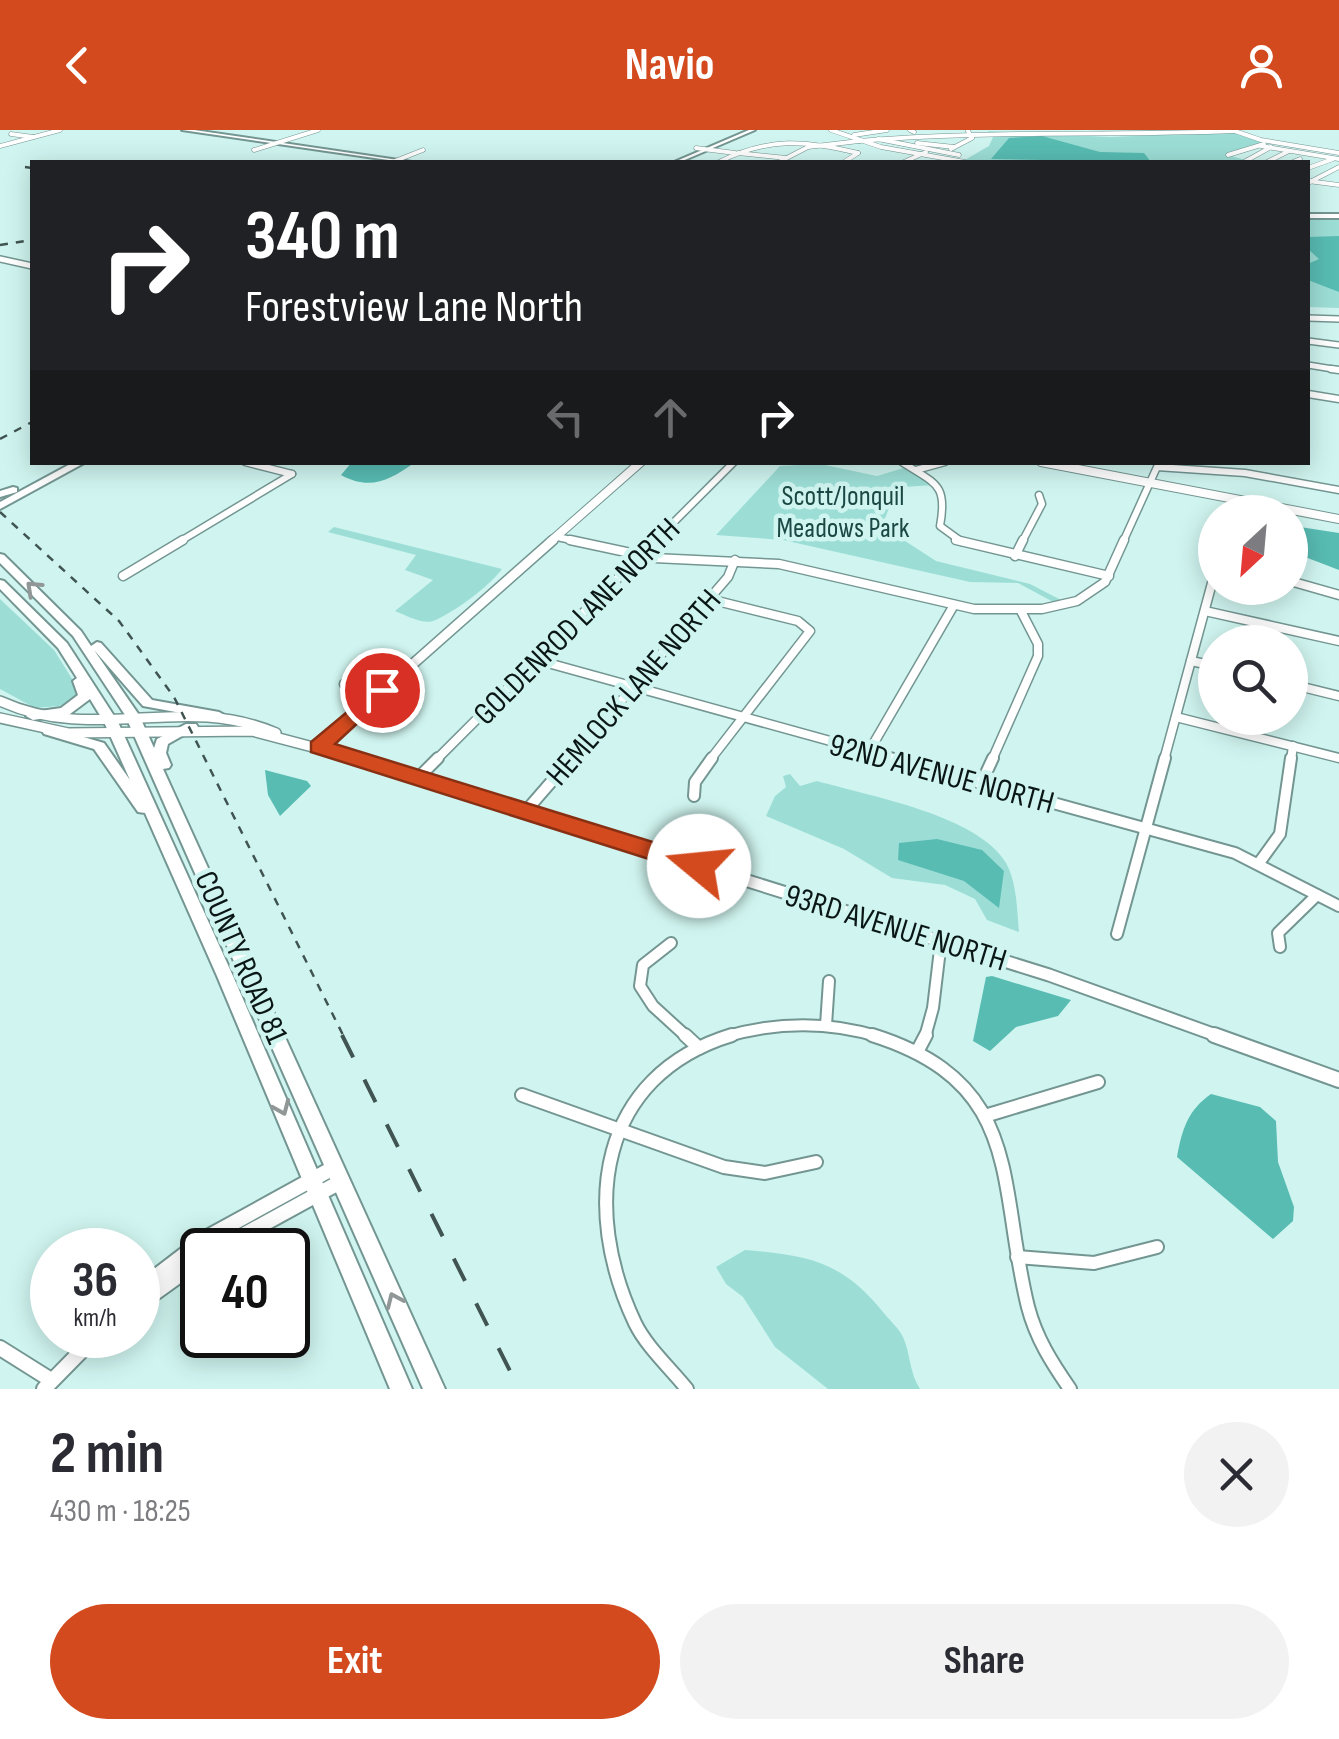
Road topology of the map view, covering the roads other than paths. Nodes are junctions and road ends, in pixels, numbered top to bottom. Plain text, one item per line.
1 (60, 130) edge
2 (184, 130) edge
3 (318, 130) edge
4 (743, 130) edge
5 (753, 130) edge
6 (831, 130) edge
7 (887, 130) edge
8 (983, 130) edge
9 (1233, 130) edge
10 (175, 131) edge
11 (914, 131) edge
12 (855, 133) edge
13 (970, 133) edge
14 (11, 134) dead end
15 (783, 134) dead end
16 (796, 134) dead end
17 (33, 137) junction
18 (875, 138) junction
19 (859, 140) junction
20 (902, 140) junction
21 (887, 142) junction
22 (824, 144) junction
23 (1273, 144) junction
24 (274, 145) junction
25 (0, 146) edge
26 (954, 147) junction
27 (699, 148) junction
28 (254, 150) dead end
29 (423, 150) dead end
30 (929, 151) junction
31 (1288, 151) junction
32 (735, 152) junction
33 (946, 153) junction
34 (1308, 154) junction
35 (918, 155) junction
36 (1316, 156) junction
37 (1338, 157) edge
38 (786, 158) junction
39 (1300, 159) joint
40 (377, 160) edge
41 (396, 160) edge
42 (672, 160) edge
43 (680, 160) edge
44 (722, 160) edge
45 (782, 160) edge
46 (847, 160) edge
47 (908, 160) edge
48 (959, 160) edge
49 (1244, 160) edge
50 (1249, 160) edge
51 (1271, 160) edge
52 (1310, 167) edge
53 (1339, 167) edge
54 (1310, 181) edge
55 (1310, 181) edge
56 (1338, 182) edge
57 (1339, 214) edge
58 (1310, 215) edge
59 (0, 259) edge
60 (30, 266) edge
61 (1310, 318) edge
62 (1339, 320) edge
63 (1310, 341) edge
64 (1339, 344) edge
65 (1310, 365) edge
66 (1339, 370) edge
67 (1310, 394) edge
68 (1339, 399) edge
69 (63, 465) edge
70 (76, 465) edge
71 (257, 465) edge
72 (638, 465) edge
73 (731, 465) edge
74 (907, 465) edge
75 (934, 465) edge
76 (1055, 465) edge
77 (916, 470) junction
78 (1147, 483) junction
79 (13, 490) joint
80 (1339, 490) edge
81 (1039, 494) dead end
82 (0, 496) edge
83 (0, 506) edge
84 (1339, 520) edge
85 (557, 537) junction
86 (640, 556) junction
87 (1015, 556) junction
88 (0, 558) edge
89 (735, 560) junction
90 (123, 576) dead end
91 (1109, 576) junction
92 (0, 584) edge
93 (1308, 586) edge
94 (1339, 595) edge
95 (709, 599) junction
96 (954, 604) junction
97 (1206, 605) edge
98 (1021, 611) junction
99 (1204, 611) junction
100 (69, 624) junction
101 (1339, 640) edge
102 (68, 654) junction
103 (537, 660) junction
104 (1191, 661) junction
105 (1198, 662) edge
106 (344, 684) dead end
107 (633, 687) junction
108 (1308, 688) edge
109 (382, 690) junction
110 (1339, 696) edge
111 (2, 705) edge
112 (33, 716) junction
113 (219, 716) junction
114 (740, 717) junction
115 (1176, 717) junction
116 (0, 718) edge
117 (136, 724) junction
118 (190, 726) junction
119 (113, 727) junction
120 (49, 732) junction
121 (277, 734) junction
122 (1293, 746) junction
123 (319, 747) junction
124 (868, 753) junction
125 (1339, 758) edge
126 (417, 779) junction
127 (981, 784) junction
128 (694, 796) dead end
129 (525, 812) junction
130 (155, 824) junction
131 (184, 827) junction
132 (1144, 829) junction
133 (1259, 863) junction
134 (1317, 895) junction
135 (1339, 906) edge
136 (1117, 934) dead end
137 (941, 941) junction
138 (671, 943) dead end
139 (1280, 948) dead end
140 (828, 981) dead end
141 (826, 1025) junction
142 (698, 1048) junction
143 (917, 1052) junction
144 (1339, 1080) edge
145 (1098, 1082) dead end
146 (522, 1096) dead end
147 (988, 1116) junction
148 (619, 1127) junction
149 (816, 1162) dead end
150 (338, 1174) junction
151 (315, 1186) junction
152 (250, 1228) edge
153 (1157, 1247) dead end
154 (1018, 1257) junction
155 (160, 1273) edge
156 (0, 1348) edge
157 (74, 1358) edge
158 (48, 1385) edge
159 (401, 1389) edge
160 (434, 1389) edge
161 (686, 1389) edge
162 (1070, 1389) edge

1 - 17 street
2 - 24 main road
3 - 24 street
4 - 27 main road
5 - 27 main road
6 - 19 street
7 - 12 street
8 - 9 street
8 - 13 street
9 - 23 street
10 - 24 main road
11 - 13 street
11 - 18 street
13 - 20 street
13 - 26 street
14 - 17 street
15 - 32 street
16 - 22 street
17 - 25 street
18 - 19 street
18 - 21 street
19 - 22 street
19 - 35 street
20 - 21 street
20 - 26 street
21 - 30 street
22 - 38 street
22 - 46 street
23 - 31 street
23 - 37 street
23 - 49 street
23 - 50 street
24 - 28 street
24 - 40 main road
26 - 33 street
27 - 32 street
27 - 42 main road
27 - 43 main road
29 - 41 street
30 - 33 street
30 - 35 street
31 - 34 street
31 - 51 street
32 - 38 street
32 - 44 street
33 - 48 street
34 - 36 street
34 - 39 street
35 - 47 street
35 - 48 street
36 - 37 street
36 - 39 street
37 - 52 street
38 - 45 street
53 - 54 street
55 - 56 street
57 - 58 main road
59 - 60 street
61 - 62 street
63 - 64 street
65 - 66 street
67 - 68 street
69 - 79 main road
70 - 83 main road
71 - 90 street
72 - 85 street
73 - 86 street, GOLDENROD LANE NORTH
74 - 77 street
75 - 77 street
76 - 78 street
77 - 87 street
78 - 80 street
78 - 84 street
78 - 91 street
79 - 82 highway
81 - 87 street
85 - 86 street
85 - 109 street
86 - 89 street
86 - 103 street, GOLDENROD LANE NORTH
87 - 91 street
100 -> 88 highway, COUNTY ROAD 81
89 - 95 street, HEMLOCK LANE NORTH
89 - 96 street
91 - 98 street
92 - 102 highway, COUNTY ROAD 81
93 - 94 street
95 - 107 street, HEMLOCK LANE NORTH
95 - 114 street
96 - 98 street
96 - 124 street
97 - 99 street
98 - 127 street
99 - 101 street
99 - 104 street
100 - 113 highway
100 - 117 highway, COUNTY ROAD 81
102 - 112 highway
102 - 119 highway, COUNTY ROAD 81
103 - 107 street, 92ND AVENUE NORTH
103 - 126 street, GOLDENROD LANE NORTH
104 - 105 street
104 - 115 street
106 - 109 street
107 - 114 street, 92ND AVENUE NORTH
107 - 129 street, HEMLOCK LANE NORTH
108 - 110 street
109 - 123 street
111 - 112 street, 93RD AVENUE NORTH
112 - 119 street, 93RD AVENUE NORTH
113 - 117 street, 93RD AVENUE NORTH
113 - 121 street, 93RD AVENUE NORTH
114 - 124 street, 92ND AVENUE NORTH
114 - 128 street
115 - 122 street
115 - 132 street
116 - 120 street, 93RD AVENUE NORTH
117 - 118 street, 93RD AVENUE NORTH
117 - 119 street, 93RD AVENUE NORTH
117 - 131 highway, COUNTY ROAD 81
118 - 121 street, 93RD AVENUE NORTH
118 - 131 highway
119 - 120 street, 93RD AVENUE NORTH
119 - 130 highway, COUNTY ROAD 81
120 - 130 highway
121 - 123 street, 93RD AVENUE NORTH
122 - 125 street
122 - 133 street
123 - 126 street, 93RD AVENUE NORTH
124 - 127 street, 92ND AVENUE NORTH
126 - 129 street, 93RD AVENUE NORTH
127 - 132 street, 92ND AVENUE NORTH
129 - 137 street, 93RD AVENUE NORTH
130 -> 151 highway, COUNTY ROAD 81
131 - 150 highway, COUNTY ROAD 81
132 - 133 street, 92ND AVENUE NORTH
132 - 136 street
133 - 134 street, 92ND AVENUE NORTH
134 - 135 street, 92ND AVENUE NORTH
134 - 139 street
137 - 143 street
137 - 144 street, 93RD AVENUE NORTH
138 - 142 street
140 - 141 street
141 - 142 street
141 - 143 street
142 - 148 street
143 - 147 street
145 - 147 street
146 - 148 street
147 - 154 street
148 - 149 street
148 - 161 street
150 - 151 street
160 -> 150 highway, COUNTY ROAD 81
151 - 152 street
151 - 155 street
151 - 159 highway, COUNTY ROAD 81
153 - 154 street
154 - 162 street
156 - 158 street
157 - 158 street

